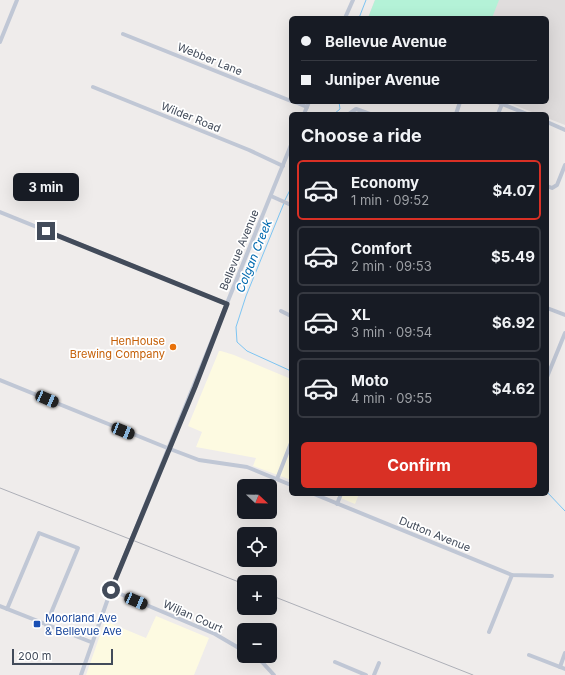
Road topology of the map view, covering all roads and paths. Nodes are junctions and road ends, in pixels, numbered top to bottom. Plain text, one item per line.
1 (17, 0) edge
2 (353, 0) edge
3 (347, 16) edge
4 (123, 34) dead end
5 (0, 42) edge
6 (92, 87) dead end
7 (289, 99) edge
8 (299, 104) edge
9 (308, 104) edge
10 (502, 104) joint
11 (306, 107) junction
12 (305, 112) edge
13 (350, 112) edge
14 (364, 112) edge
15 (499, 112) edge
16 (522, 112) edge
17 (549, 123) edge
18 (565, 130) edge
19 (289, 150) edge
20 (565, 165) edge
21 (283, 166) junction
22 (549, 186) edge
23 (271, 196) junction
24 (289, 204) edge
25 (0, 212) edge
26 (227, 304) junction
27 (549, 309) edge
28 (281, 310) dead end
29 (289, 315) edge
30 (565, 315) edge
31 (565, 333) edge
32 (549, 372) edge
33 (0, 380) edge
34 (289, 448) edge
35 (170, 449) junction
36 (277, 479) junction
37 (289, 484) edge
38 (319, 496) edge
39 (340, 496) edge
40 (337, 504) junction
41 (512, 574) junction
42 (552, 576) dead end
43 (111, 590) junction
44 (0, 606) edge
45 (7, 609) junction
46 (46, 625) junction
47 (489, 632) dead end
48 (91, 642) junction
49 (237, 647) edge
50 (565, 653) edge
51 (529, 655) dead end
52 (335, 662) dead end
53 (263, 663) edge
54 (379, 663) dead end
55 (560, 667) junction
56 (565, 669) edge
57 (81, 675) edge
58 (274, 675) edge
59 (366, 675) edge
60 (374, 675) edge

1 - 5 street
2 - 3 street
4 - 7 street, Webber Lane
6 - 21 street, Wilder Road
8 - 11 street
9 - 11 street
10 - 15 street
10 - 16 street
11 - 12 street
13 - 14 street
17 - 18 street
19 - 21 street, Bellevue Avenue
20 - 22 street
21 - 23 street, Bellevue Avenue
23 - 24 street
23 - 26 street, Bellevue Avenue
25 - 26 street
26 - 35 street, Bellevue Avenue
27 - 30 street
28 - 29 street
31 - 32 street
33 - 35 street
34 - 36 street
35 - 36 street
35 - 43 street, Bellevue Avenue
36 - 37 street
38 - 40 street, Dutton Avenue
39 - 40 street
40 - 41 street, Dutton Avenue
41 - 42 street, Dutton Avenue
41 - 47 street
43 - 48 street, Bellevue Avenue
43 - 49 street, Wiljan Court
44 - 45 street
45 - 46 street
45 - 46 street
46 - 48 street
48 - 57 street, Bellevue Avenue
50 - 55 street
51 - 55 street
52 - 59 street
53 - 58 street
54 - 60 street
55 - 56 street

